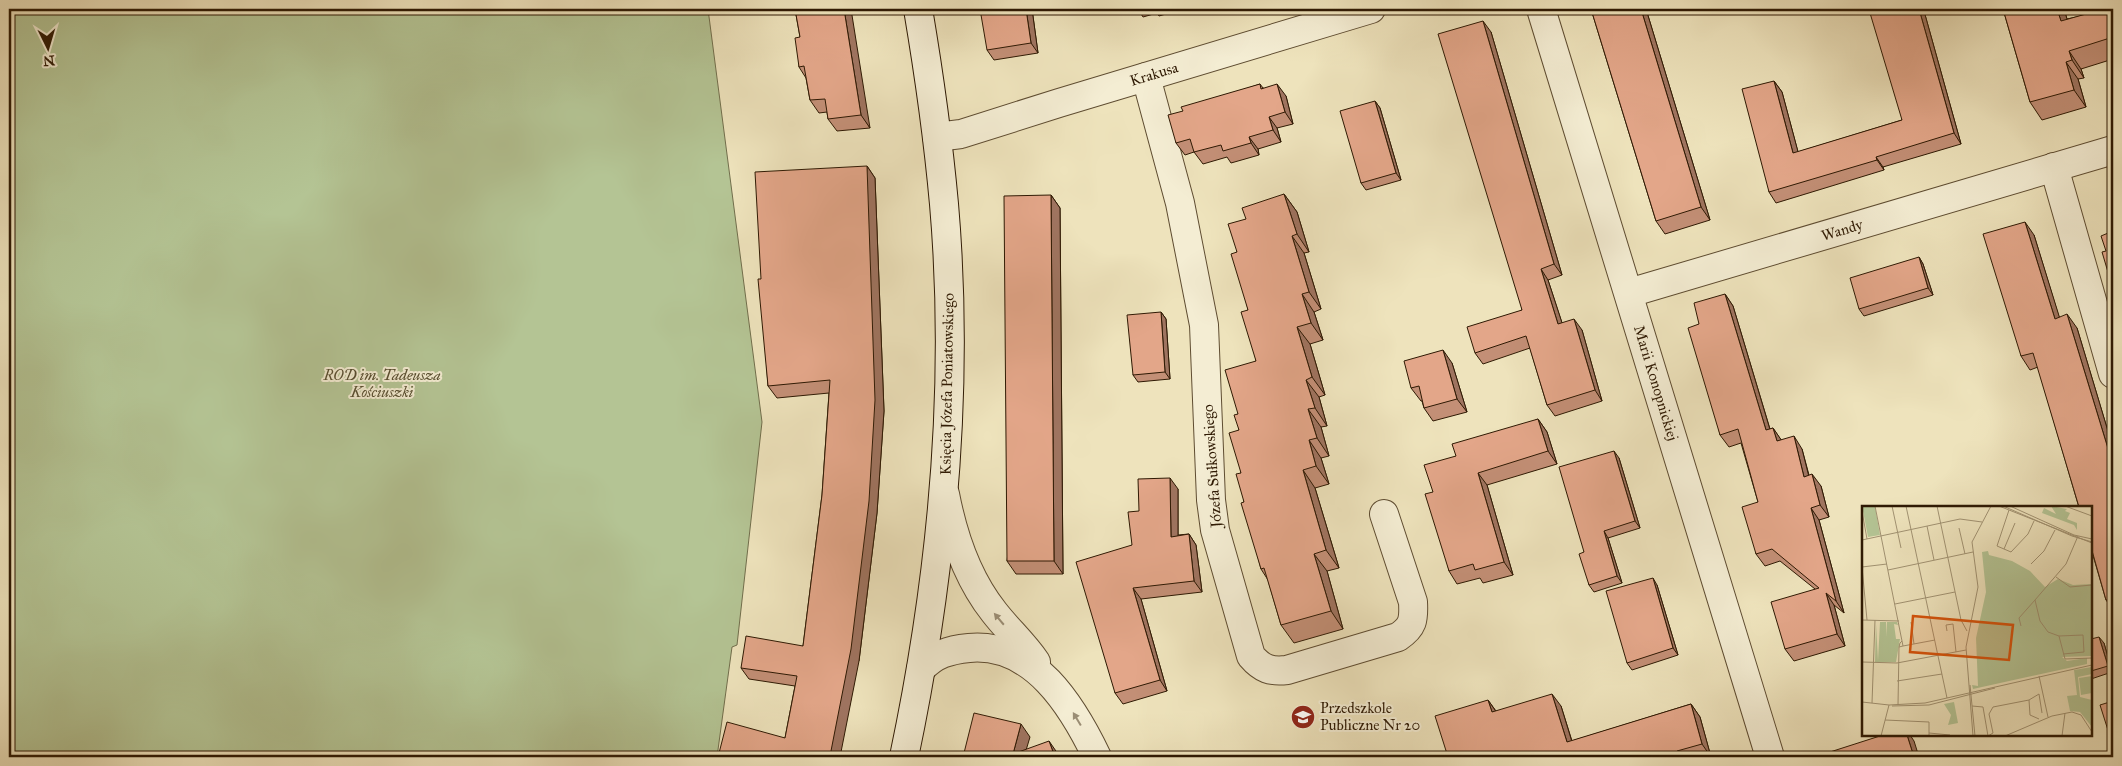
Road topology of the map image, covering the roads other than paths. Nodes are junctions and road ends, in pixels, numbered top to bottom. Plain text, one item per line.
1 (918, 9) edge
2 (1371, 9) edge
3 (1541, 9) edge
4 (1146, 77) junction
5 (937, 138) junction
6 (2113, 150) edge
7 (2054, 167) junction
8 (1629, 293) junction
9 (2113, 374) edge
10 (944, 491) junction
11 (1384, 514) dead end
12 (921, 669) junction
13 (1051, 684) junction
14 (904, 757) edge
15 (1097, 757) edge
16 (1770, 757) edge

1 - 5 street, Księcia Józefa Poniatowskiego
2 - 4 street, Krakusa
3 - 8 street, Marii Konopnickiej
4 - 5 street, Krakusa
4 - 11 street, Józefa Sułkowskiego
5 - 10 street, Księcia Józefa Poniatowskiego
6 - 7 street, Wandy
7 - 8 street, Wandy
7 - 9 street
8 - 16 street, Marii Konopnickiej
10 - 12 street, Księcia Józefa Poniatowskiego
13 -> 10 street
12 - 13 street
12 - 14 street, Księcia Józefa Poniatowskiego
15 -> 13 street

